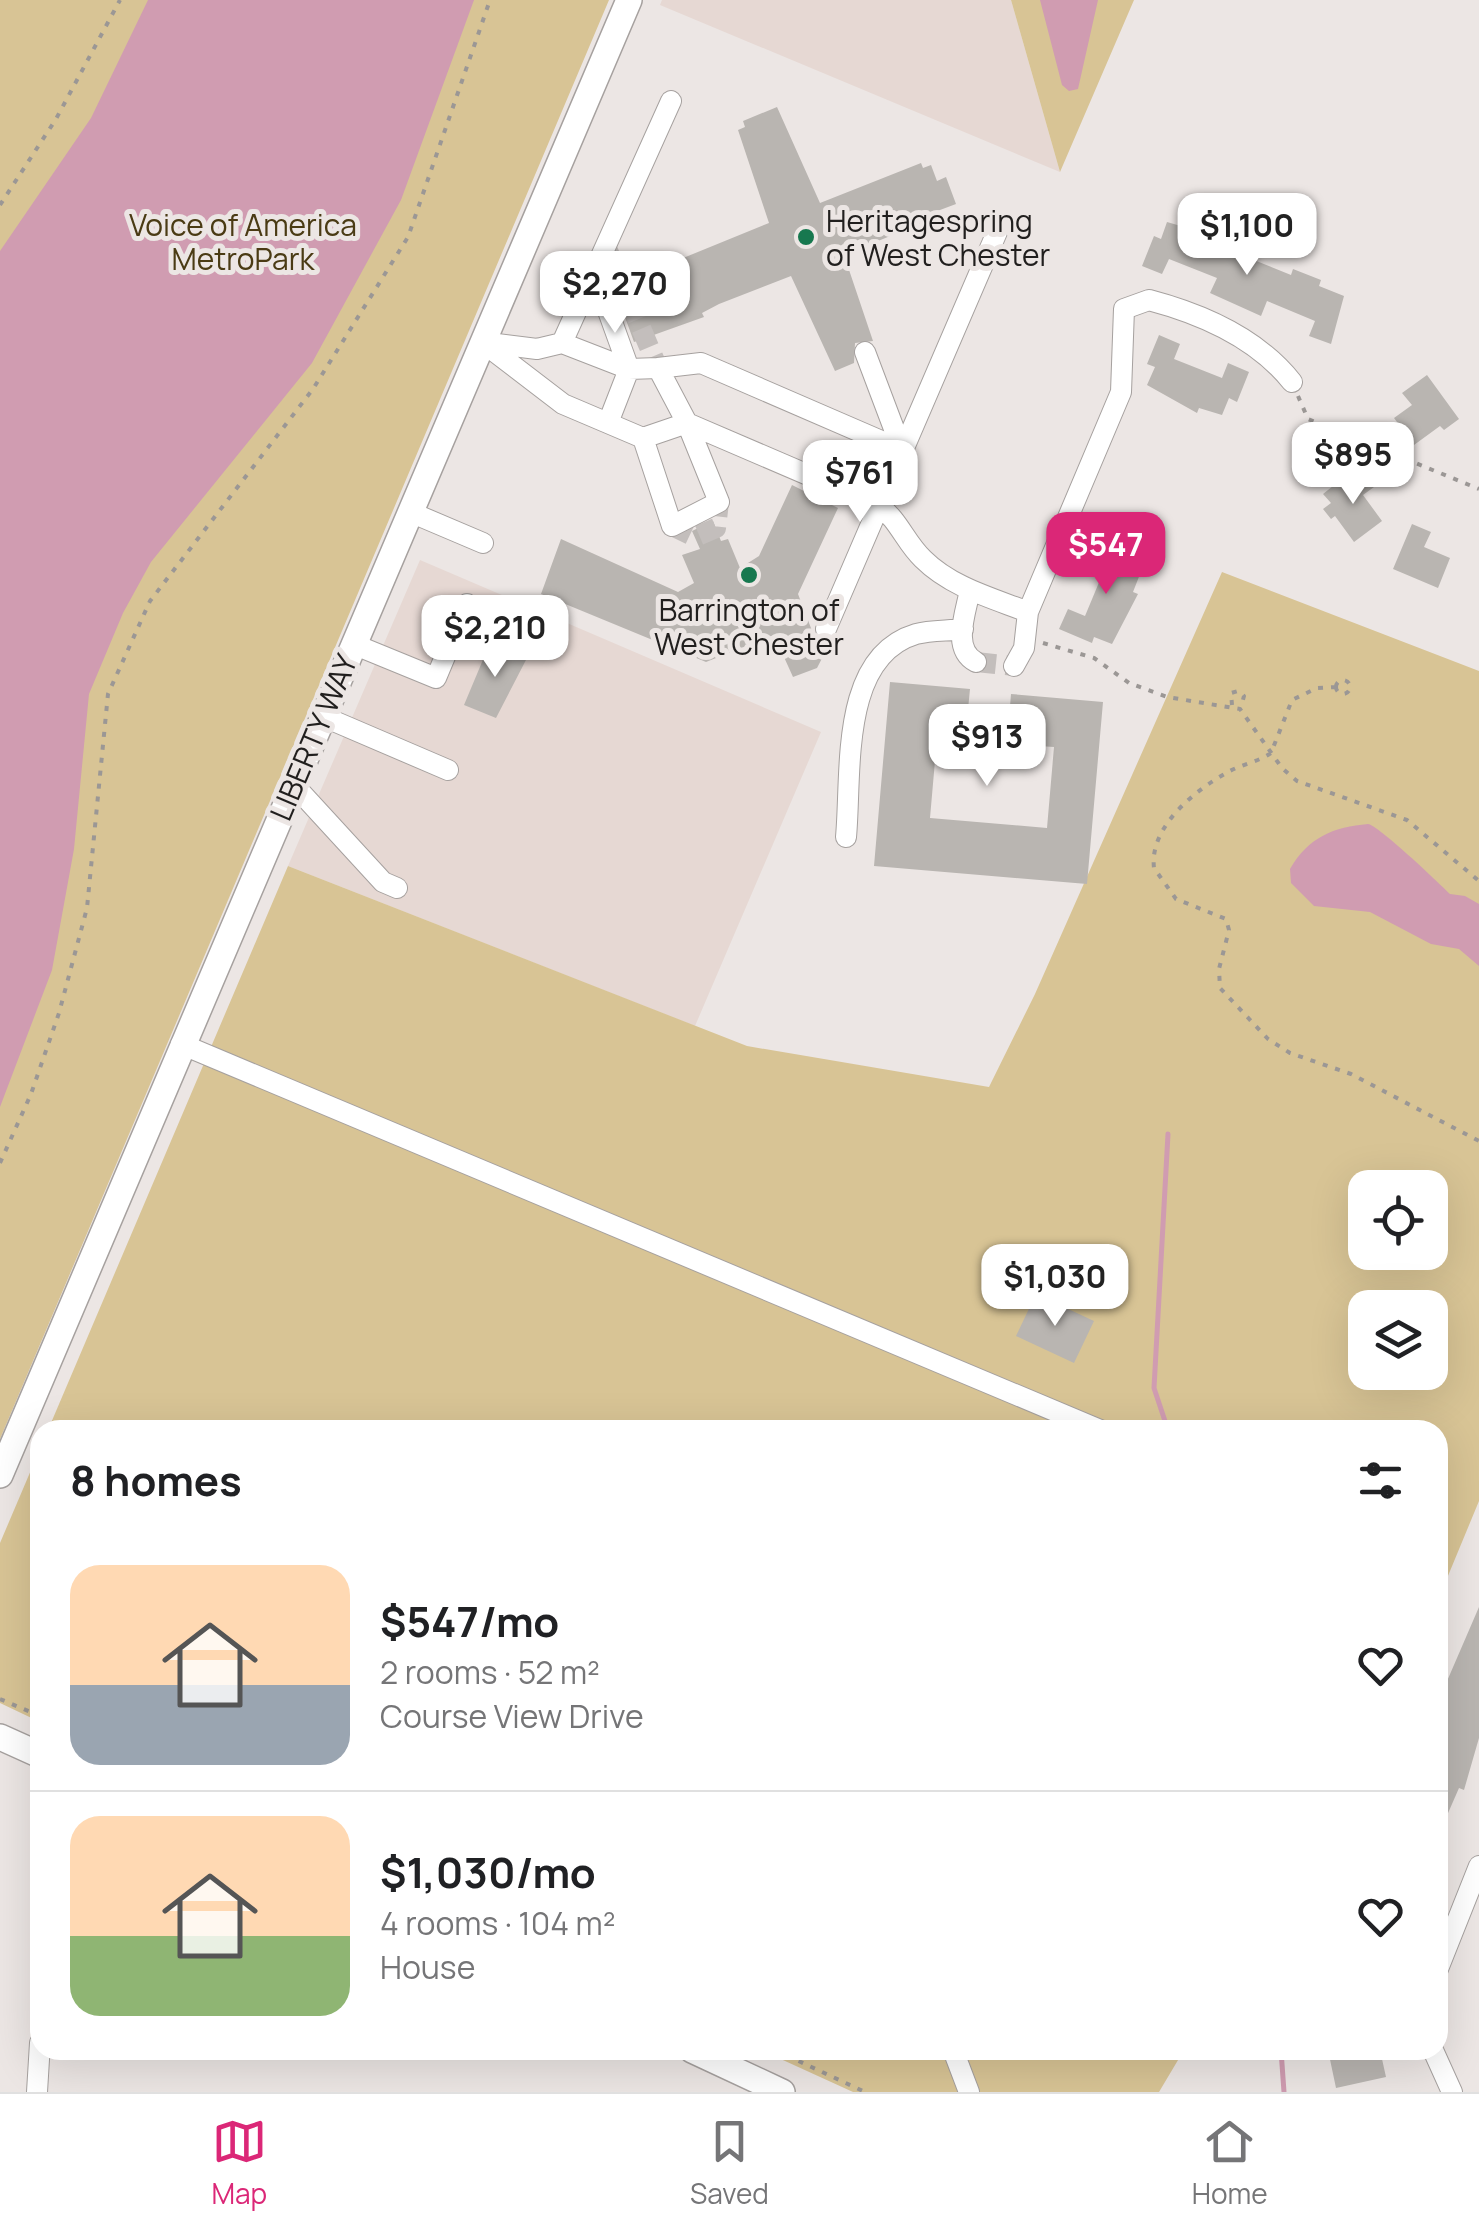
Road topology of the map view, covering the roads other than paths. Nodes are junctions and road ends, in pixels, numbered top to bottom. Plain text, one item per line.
1 (629, 0) edge
2 (671, 101) dead end
3 (997, 232) dead end
4 (594, 272) junction
5 (482, 342) junction
6 (562, 343) junction
7 (865, 352) dead end
8 (658, 368) junction
9 (629, 369) junction
10 (1292, 382) road end
11 (608, 423) junction
12 (688, 423) junction
13 (643, 438) junction
14 (902, 450) junction
15 (878, 505) junction
16 (410, 512) junction
17 (483, 542) dead end
18 (970, 590) junction
19 (467, 604) dead end
20 (1028, 612) junction
21 (826, 629) dead end
22 (963, 629) junction
23 (353, 644) junction
24 (976, 662) dead end
25 (1014, 666) dead end
26 (322, 716) junction
27 (448, 770) dead end
28 (293, 784) junction
29 (846, 837) dead end
30 (397, 888) dead end
31 (182, 1044) junction
32 (1070, 1420) edge
33 (0, 1474) edge
34 (0, 1737) edge
35 (30, 1750) edge
36 (1479, 1866) edge
37 (1448, 1944) edge
38 (39, 2060) edge
39 (713, 2060) edge
40 (957, 2060) edge
41 (1438, 2060) edge
42 (37, 2092) edge
43 (782, 2092) edge
44 (970, 2092) edge
45 (1452, 2092) edge

1 - 5 main road, LIBERTY WAY
2 - 4 street
3 - 14 street
4 - 6 street
4 - 9 street
5 - 6 street
5 - 11 street
5 - 16 main road, LIBERTY WAY
6 - 9 street
7 - 14 street
8 - 9 street
8 - 12 street
8 - 14 street
9 - 11 street
10 - 20 street
11 - 13 street
12 - 13 street
12 - 13 street
12 - 15 street
14 - 15 street
15 - 18 street
15 - 21 street
16 - 17 street
16 - 23 main road, LIBERTY WAY
18 - 20 street
18 - 22 street
19 - 23 street
20 - 25 street
22 - 24 street
22 - 29 street
23 - 26 main road, LIBERTY WAY
26 - 27 street
26 - 28 main road, LIBERTY WAY
28 - 30 street
28 - 31 main road, LIBERTY WAY
31 - 32 street
31 - 33 main road, LIBERTY WAY
34 - 35 main road
36 - 37 street
38 - 42 street
39 - 43 main road
40 - 44 street
41 - 45 street

